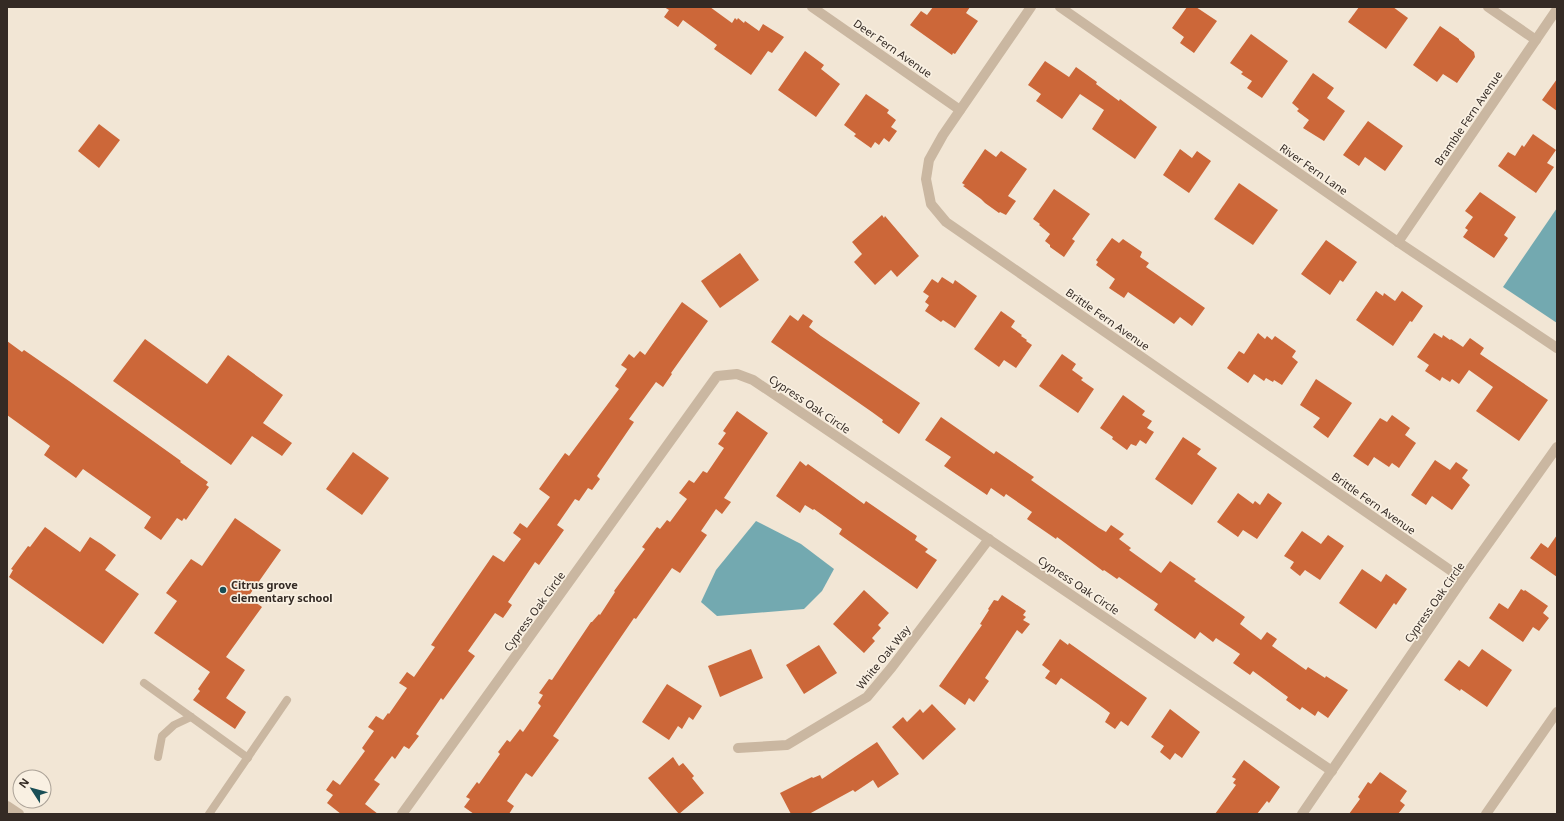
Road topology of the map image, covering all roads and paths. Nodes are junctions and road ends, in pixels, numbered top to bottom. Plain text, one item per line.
1 (812, 7) edge
2 (1031, 7) edge
3 (1060, 7) edge
4 (1488, 7) edge
5 (1557, 9) edge
6 (1536, 40) junction
7 (960, 110) junction
8 (1398, 242) junction
9 (1557, 348) edge
10 (1557, 447) edge
11 (989, 539) junction
12 (1463, 579) junction
13 (144, 683) dead end
14 (287, 700) dead end
15 (1557, 712) edge
16 (192, 717) junction
17 (738, 748) dead end
18 (158, 757) dead end
19 (248, 758) junction
20 (1332, 771) junction
21 (7, 806) edge
22 (19, 814) edge
23 (209, 814) edge
24 (402, 814) edge
25 (1302, 814) edge
26 (1486, 814) edge

1 - 7 street, Deer Fern Avenue
2 - 7 street, Brittle Fern Avenue
3 - 8 street, River Fern Lane
4 - 6 street
5 - 6 street, Bramble Fern Avenue
6 - 8 street, Bramble Fern Avenue
7 - 12 street, Brittle Fern Avenue
8 - 9 street, River Fern Lane
10 - 12 street, Cypress Oak Circle
11 - 17 street, White Oak Way
11 - 20 street, Cypress Oak Circle
11 - 24 street, Cypress Oak Circle
12 - 20 street, Cypress Oak Circle
13 - 16 lane
14 - 19 lane
15 - 26 street
16 - 18 lane
16 - 19 lane
19 - 23 lane
20 - 25 street, Cypress Oak Circle
21 - 22 street

